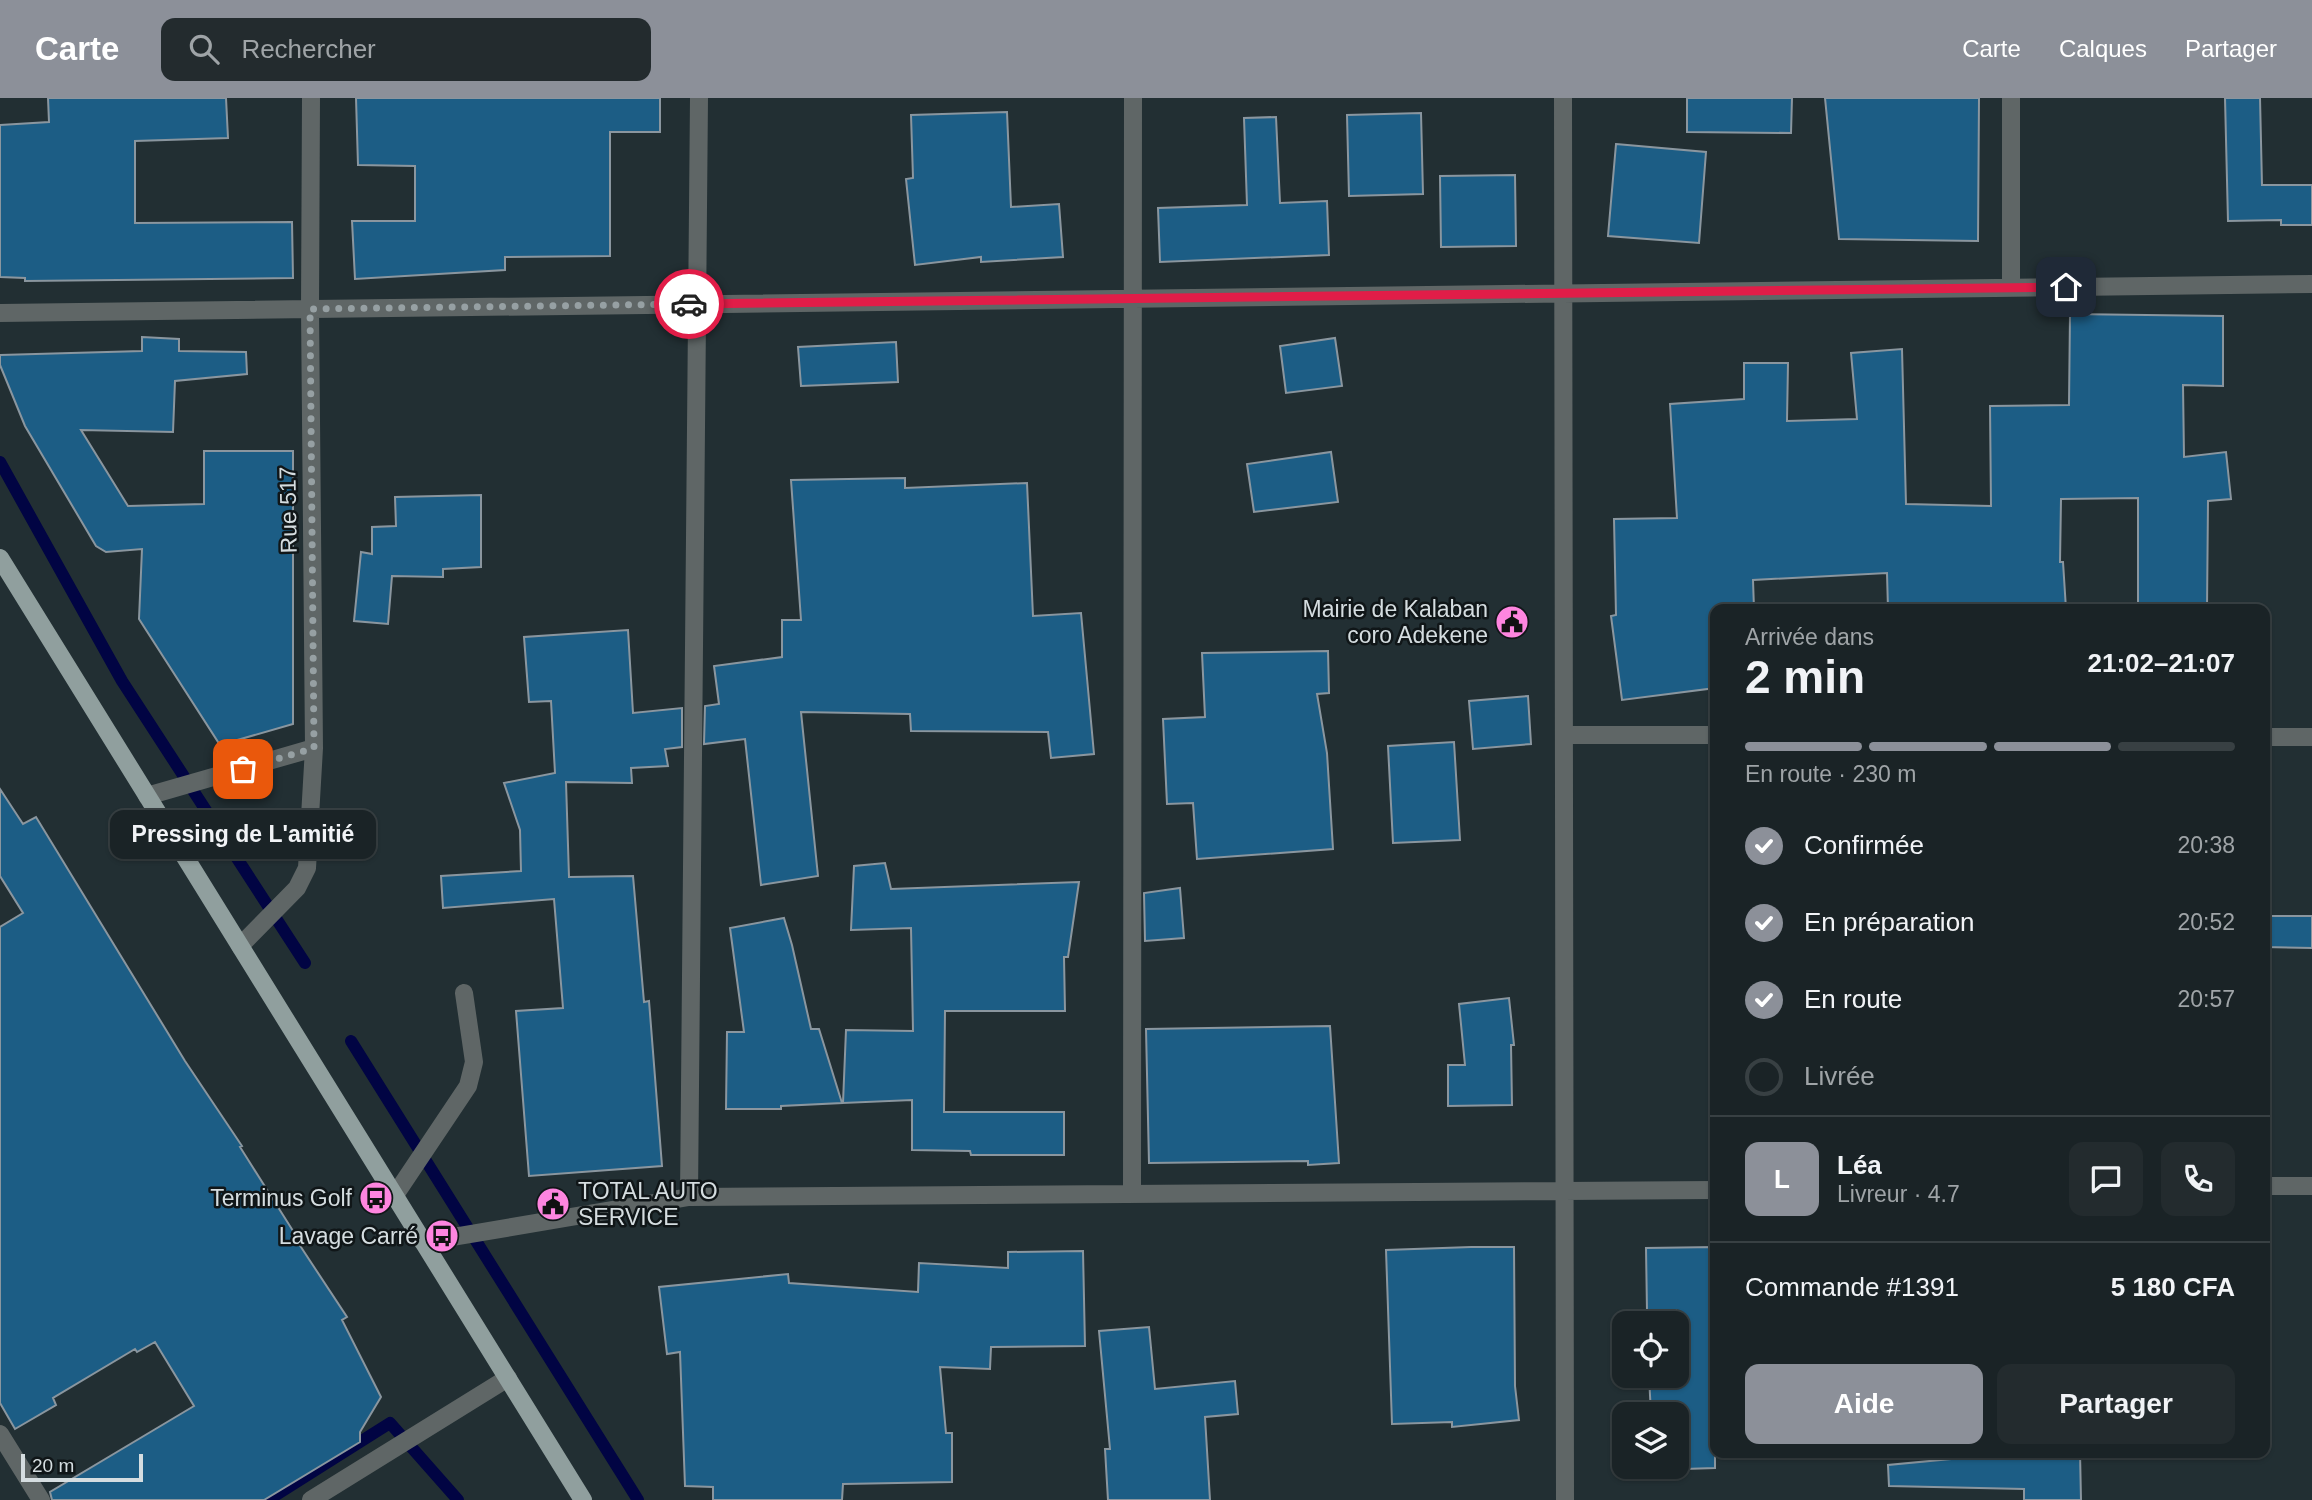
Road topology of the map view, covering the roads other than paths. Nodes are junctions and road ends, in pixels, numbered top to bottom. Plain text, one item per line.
1 (311, 98) edge
2 (699, 98) edge
3 (1133, 98) edge
4 (1563, 98) edge
5 (2011, 98) edge
6 (2312, 284) edge
7 (2011, 288) junction
8 (1563, 293) junction
9 (1133, 299) junction
10 (697, 304) junction
11 (310, 309) junction
12 (0, 313) edge
13 (0, 558) edge
14 (1564, 735) junction
15 (1710, 735) edge
16 (2270, 737) edge
17 (2312, 737) edge
18 (314, 748) junction
19 (147, 796) junction
20 (240, 946) junction
21 (464, 993) dead end
22 (2270, 1186) edge
23 (2312, 1186) edge
24 (1710, 1190) edge
25 (1565, 1191) junction
26 (1132, 1194) junction
27 (395, 1195) junction
28 (689, 1197) junction
29 (423, 1242) junction
30 (508, 1378) junction
31 (0, 1434) edge
32 (41, 1500) edge
33 (311, 1500) edge
34 (583, 1500) edge
35 (1565, 1500) edge

1 - 11 street, Rue 517
2 - 10 street
3 - 9 street
4 - 8 street
5 - 7 street
6 - 7 street
7 - 8 street
8 - 9 street
8 - 14 street
9 - 10 street
9 - 26 street
10 - 11 street
10 - 28 street
11 - 12 street
11 - 18 street, Rue 517
13 - 19 main road
14 - 15 street
14 - 25 street
16 - 17 street
18 - 19 street
18 - 20 street, Rue 517
19 - 20 main road
20 - 27 main road
21 - 27 street
22 - 23 street
24 - 25 street
25 - 26 street
25 - 35 street
26 - 28 street
27 - 29 main road
28 - 29 street
29 - 30 main road
30 - 33 street
30 - 34 main road
31 - 32 street

